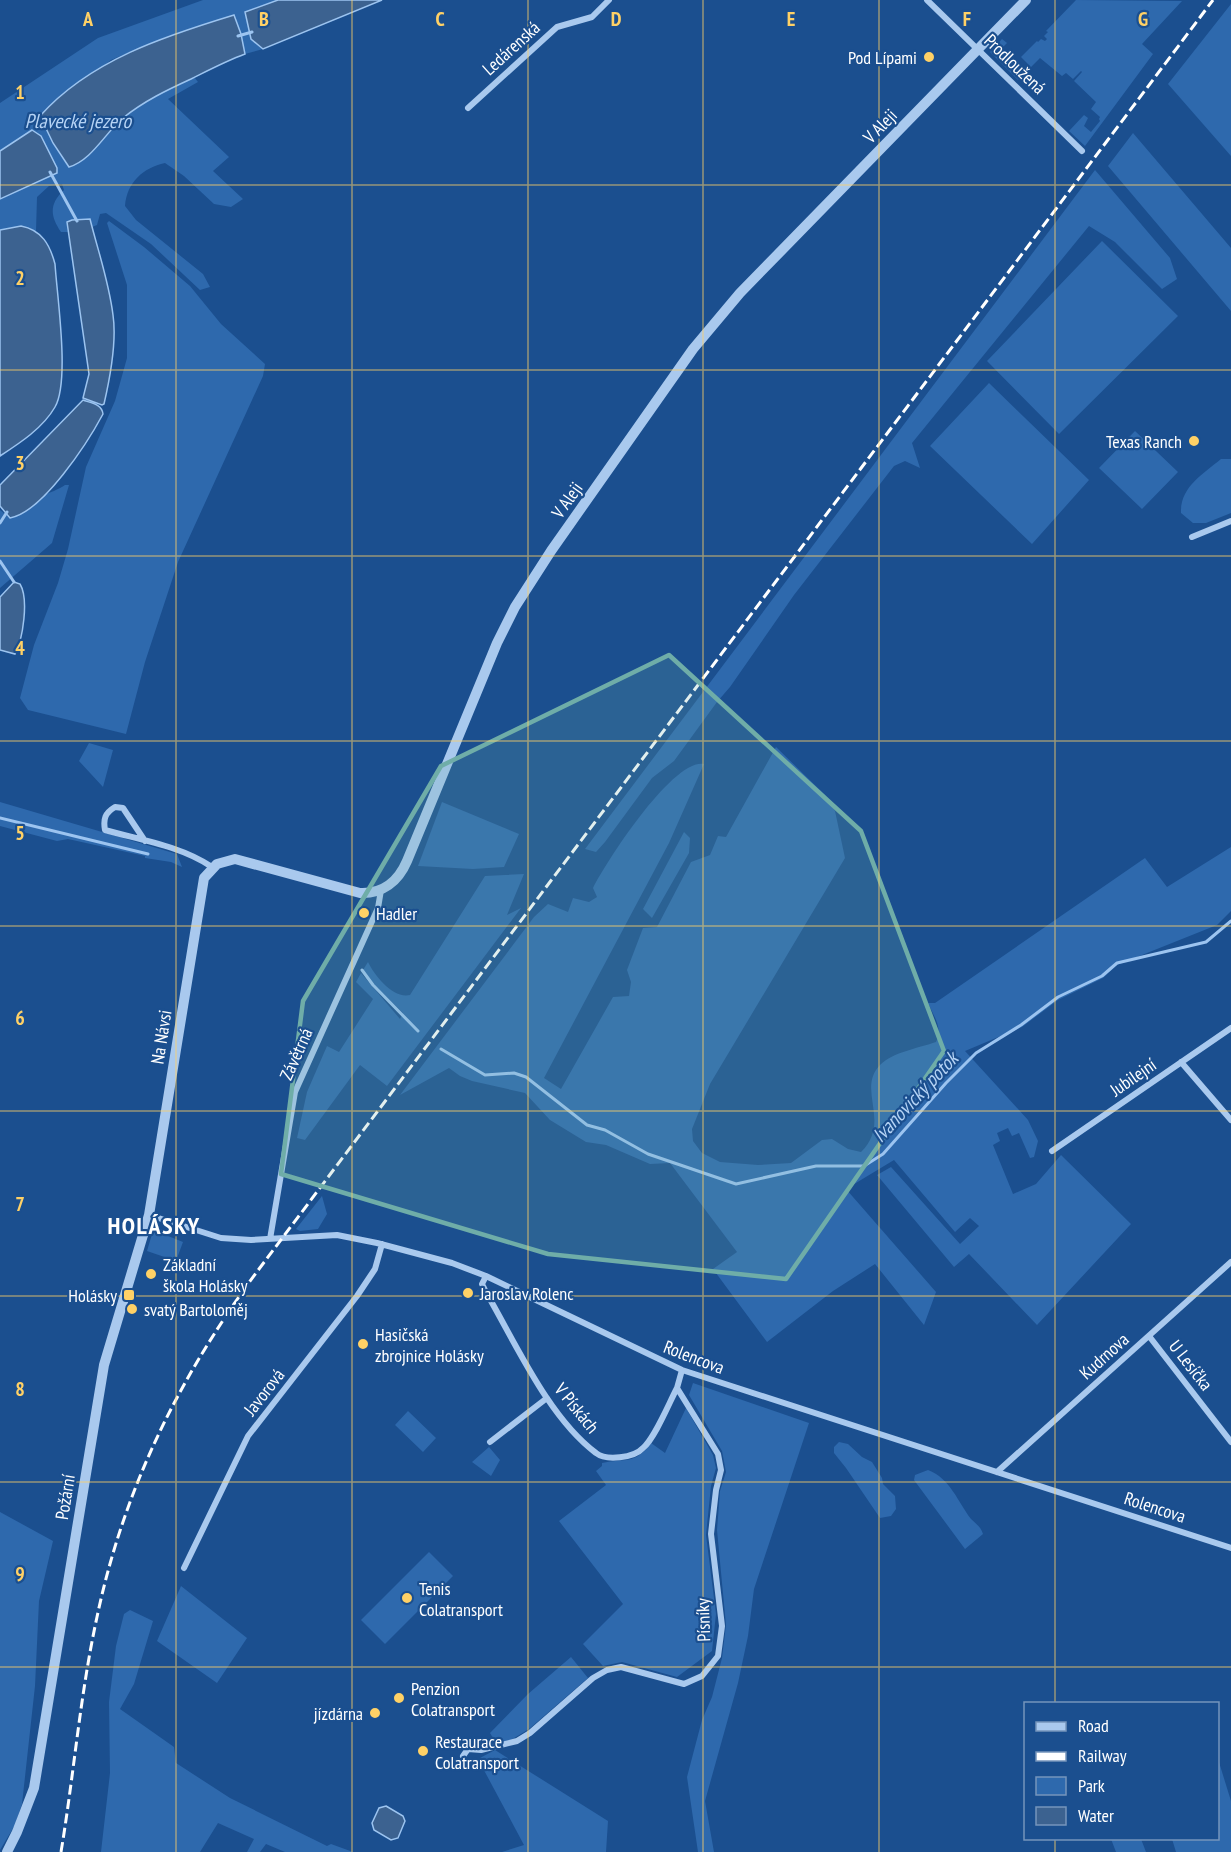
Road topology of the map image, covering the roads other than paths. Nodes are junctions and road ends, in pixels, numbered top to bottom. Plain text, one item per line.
1 (609, 0) edge
2 (927, 0) edge
3 (1026, 0) edge
4 (978, 49) junction
5 (468, 108) dead end
6 (1082, 150) dead end
7 (1231, 521) edge
8 (1192, 537) dead end
9 (145, 841) junction
10 (212, 867) junction
11 (381, 890) junction
12 (1231, 1029) edge
13 (1181, 1062) junction
14 (1231, 1120) edge
15 (1052, 1151) dead end
16 (149, 1215) junction
17 (270, 1239) junction
18 (382, 1244) junction
19 (1231, 1262) edge
20 (486, 1276) junction
21 (1149, 1336) junction
22 (682, 1370) junction
23 (677, 1388) junction
24 (547, 1398) junction
25 (490, 1442) dead end
26 (1231, 1442) edge
27 (997, 1472) junction
28 (1231, 1548) edge
29 (184, 1568) dead end
30 (463, 1756) dead end
31 (7, 1852) edge

1 - 5 street, Ledárenská
2 - 4 street, Prodloužená
3 - 4 street, V Aleji
4 - 6 street, Prodloužená
4 - 11 street, V Aleji
7 - 8 street
9 - 9 street
9 - 10 street
10 - 11 street
10 - 16 street, Na Návsi
11 - 17 street, Závětrná
12 - 13 street, Jubilejní
13 - 14 street
13 - 15 street, Jubilejní
16 - 17 street, Rolencova
16 - 31 street, Požární
17 - 18 street, Rolencova
18 - 20 street, Rolencova
18 - 29 street, Javorová
19 - 21 street, Kudrnova
20 - 22 street, Rolencova
20 - 24 street, V Pískách
21 - 26 street, U Lesíčka
21 - 27 street, Kudrnova
22 - 23 street
22 - 27 street, Rolencova
23 - 24 street, V Pískách
23 - 30 street, Písníky
24 - 25 street
27 - 28 street, Rolencova

